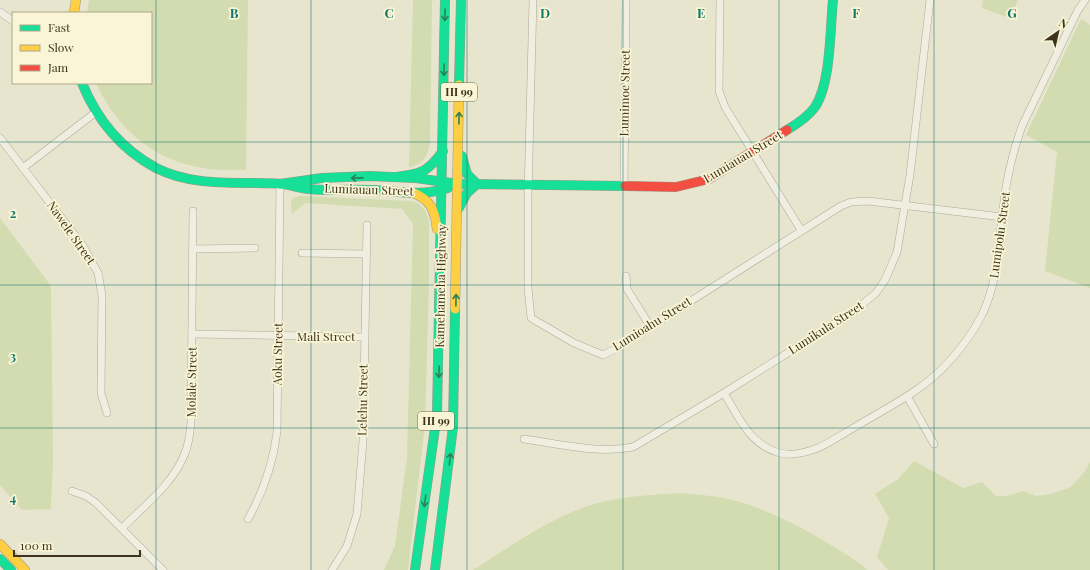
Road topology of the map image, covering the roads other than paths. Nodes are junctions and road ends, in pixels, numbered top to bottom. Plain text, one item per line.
1 (76, 0) edge
2 (445, 0) edge
3 (461, 0) edge
4 (533, 0) edge
5 (626, 0) edge
6 (720, 0) edge
7 (833, 0) edge
8 (930, 0) edge
9 (1085, 0) edge
10 (0, 12) edge
11 (74, 12) edge
12 (12, 20) edge
13 (82, 84) edge
14 (96, 112) junction
15 (0, 138) edge
16 (458, 144) junction
17 (443, 151) junction
18 (753, 152) junction
19 (23, 168) junction
20 (396, 177) junction
21 (280, 184) junction
22 (458, 184) junction
23 (478, 184) junction
24 (528, 185) junction
25 (624, 185) junction
26 (443, 186) junction
27 (411, 192) junction
28 (905, 205) junction
29 (193, 211) dead end
30 (458, 212) junction
31 (1002, 218) junction
32 (367, 225) dead end
33 (801, 230) junction
34 (441, 244) junction
35 (255, 248) dead end
36 (193, 249) junction
37 (302, 253) dead end
38 (365, 254) junction
39 (626, 276) dead end
40 (650, 326) junction
41 (192, 334) junction
42 (278, 336) junction
43 (364, 337) junction
44 (724, 394) junction
45 (907, 396) junction
46 (107, 413) dead end
47 (524, 439) dead end
48 (934, 444) dead end
49 (72, 491) dead end
50 (248, 519) dead end
51 (122, 528) junction
52 (0, 544) edge
53 (0, 559) edge
54 (415, 567) edge
55 (436, 568) edge
56 (10, 570) edge
57 (25, 570) edge
58 (163, 570) edge
59 (332, 570) edge

1 - 11 main road
2 -> 17 main road, Kamehameha Highway / HI 99
16 -> 3 main road, Kamehameha Highway / HI 99
4 - 24 street, Lumioahu Street
5 - 25 street, Lumimoe Street
6 - 18 street
7 - 18 main road, Lumiauau Street
8 - 28 street, Lumikula Street
9 - 31 street, Lumipolu Street
10 - 12 street
13 - 14 main road, Lumiauau Street
14 - 19 street
14 - 21 main road, Lumiauau Street
15 - 19 street, Nawele Street
16 - 22 main road, Kamehameha Highway / HI 99
16 - 23 main road
17 - 20 main road
17 - 26 main road, Kamehameha Highway / HI 99
18 - 25 main road, Lumiauau Street
18 - 33 street
19 - 46 street, Nawele Street
20 -> 21 main road, Lumiauau Street
20 - 26 main road, Lumiauau Street
21 - 27 main road, Lumiauau Street
21 - 42 street, Aoku Street
22 - 23 main road, Lumiauau Street
22 - 26 main road, Lumiauau Street
22 - 30 main road, Kamehameha Highway / HI 99
23 - 24 main road, Lumiauau Street
23 - 30 main road
24 - 25 main road, Lumiauau Street
24 - 40 street, Lumioahu Street
26 - 27 main road, Lumiauau Street
26 - 34 main road, Kamehameha Highway / HI 99
27 - 34 main road
28 - 31 street, Lumioahu Street
28 - 33 street, Lumioahu Street
28 - 44 street, Lumikula Street
29 - 36 street, Molale Street
55 -> 30 main road, Kamehameha Highway / HI 99
31 - 45 street, Lumipolu Street
32 - 38 street, Lelehu Street
33 - 40 street, Lumioahu Street
34 -> 54 main road, Kamehameha Highway / HI 99
35 - 36 street
36 - 41 street, Molale Street
37 - 38 street
38 - 43 street, Lelehu Street
39 - 40 street
41 - 42 street, Mali Street
41 - 51 street, Molale Street
42 - 43 street, Mali Street
42 - 50 street, Aoku Street
43 - 59 street, Lelehu Street
44 - 45 street, Lumipolu Street
44 - 47 street, Lumikula Street
45 - 48 street
49 - 51 street
51 - 58 street
52 - 57 main road
53 - 56 main road

